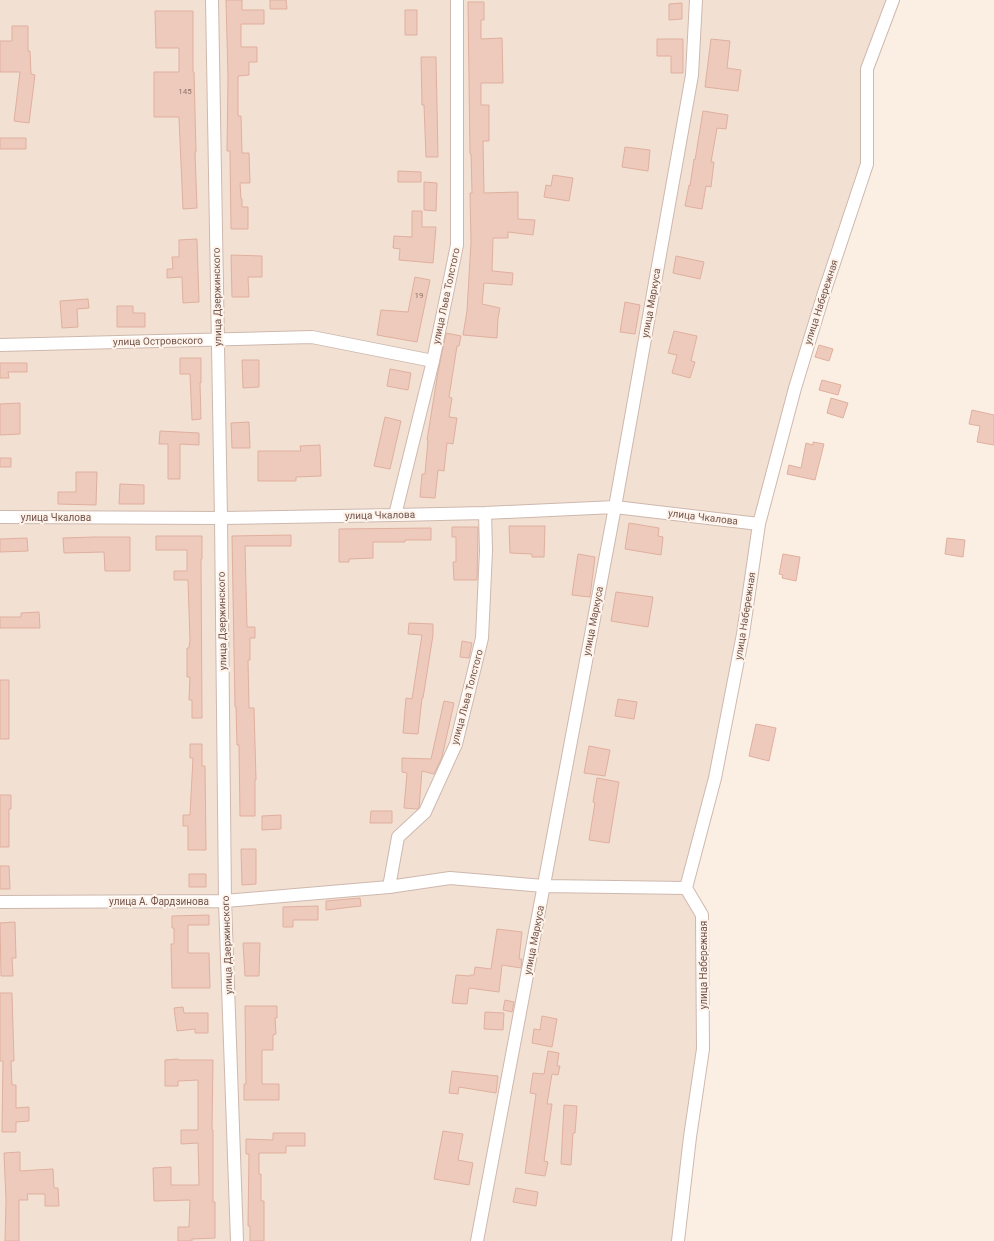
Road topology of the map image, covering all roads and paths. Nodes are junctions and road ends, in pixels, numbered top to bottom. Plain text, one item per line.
1 (212, 0) edge
2 (457, 0) edge
3 (696, 0) edge
4 (893, 0) edge
5 (218, 339) junction
6 (0, 345) edge
7 (433, 361) junction
8 (615, 507) junction
9 (485, 513) junction
10 (395, 515) junction
11 (0, 517) edge
12 (221, 518) junction
13 (759, 524) junction
14 (544, 886) junction
15 (388, 887) junction
16 (686, 888) junction
17 (225, 901) junction
18 (0, 902) edge
19 (237, 1241) edge
20 (478, 1241) edge
21 (678, 1241) edge

1 - 5 street, улица Дзержинского
2 - 7 street, улица Льва Толстого
3 - 8 street, улица Маркуса
4 - 13 street, улица Набережная
5 - 6 street, улица Островского
5 - 7 street, улица Островского
5 - 12 street, улица Дзержинского
7 - 10 street, улица Льва Толстого
8 - 9 street, улица Чкалова
8 - 13 street, улица Чкалова
8 - 14 street, улица Маркуса
9 - 10 street, улица Чкалова
9 - 15 street, улица Льва Толстого
10 - 12 street, улица Чкалова
11 - 12 street, улица Чкалова
12 - 17 street, улица Дзержинского
13 - 16 street, улица Набережная
14 - 15 street, улица А. Фардзинова
14 - 16 street, улица А. Фардзинова
14 - 20 street, улица Маркуса
15 - 17 street, улица А. Фардзинова
16 - 21 street, улица Набережная
17 - 18 street, улица А. Фардзинова
17 - 19 street, улица Дзержинского

